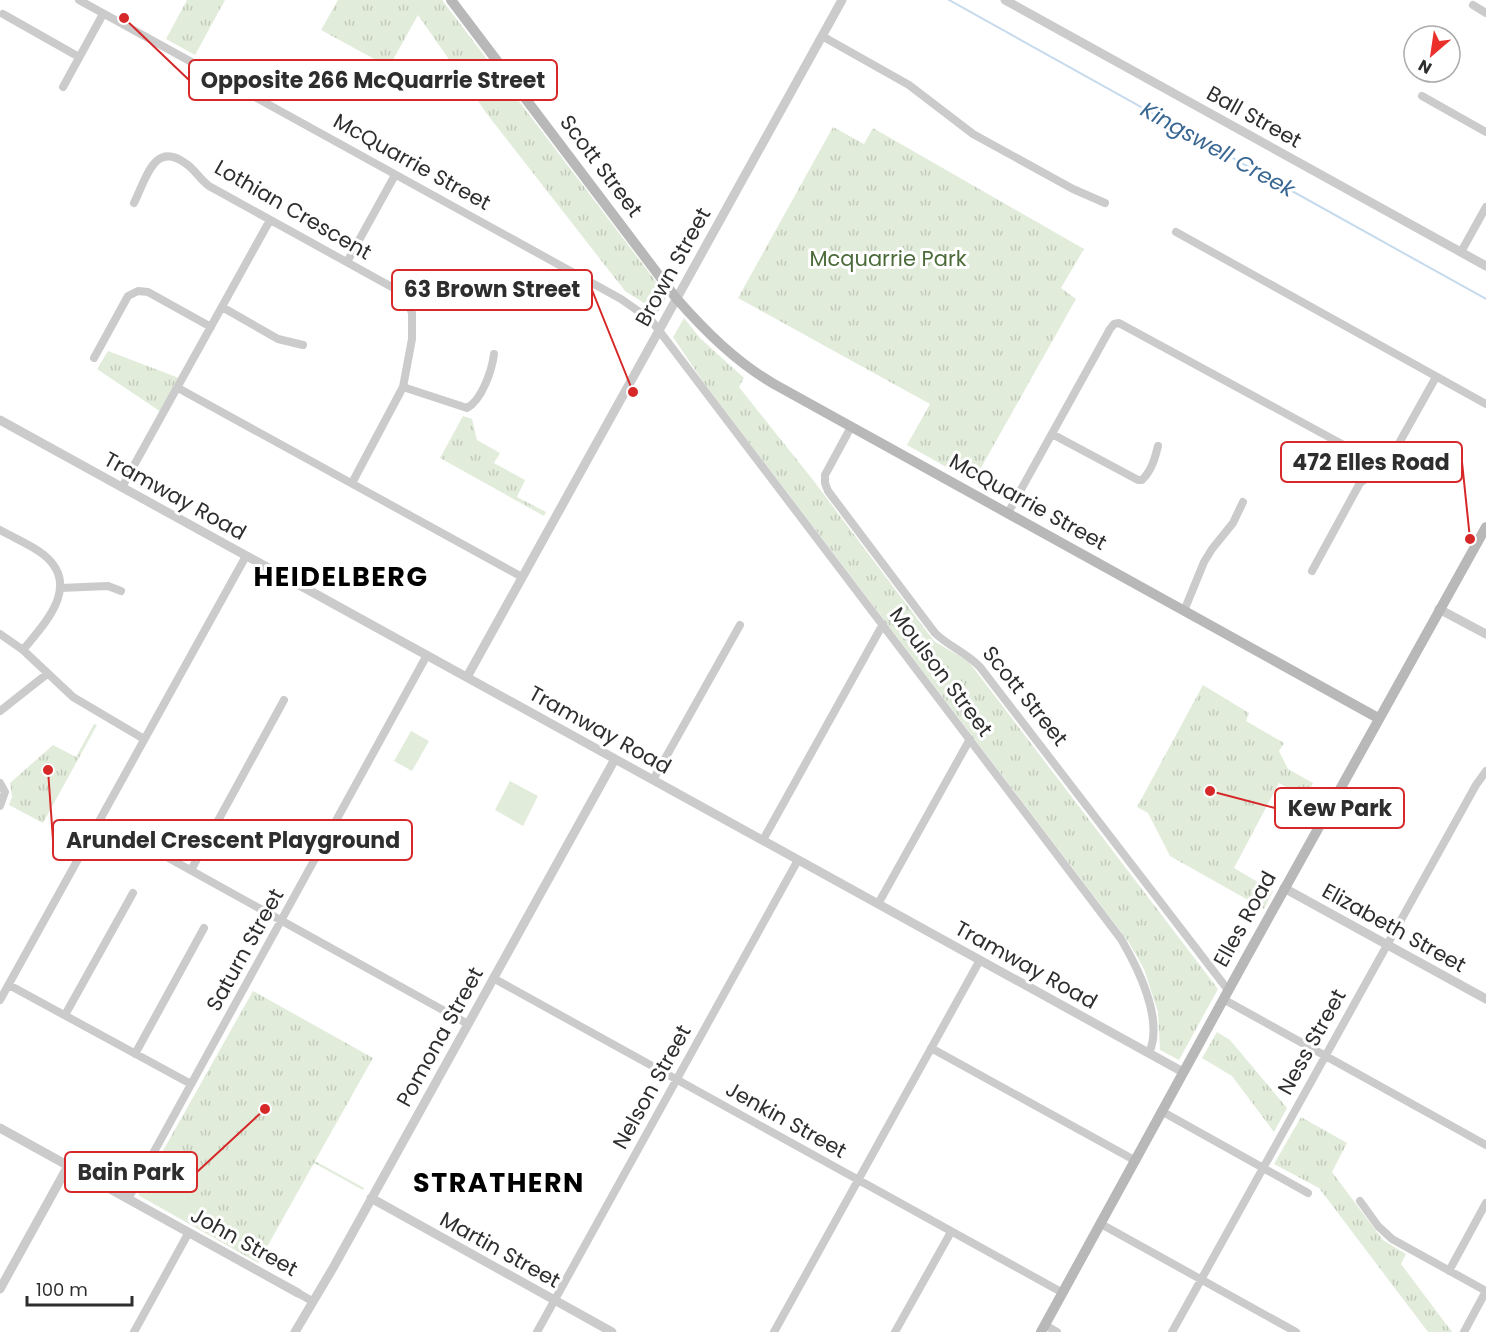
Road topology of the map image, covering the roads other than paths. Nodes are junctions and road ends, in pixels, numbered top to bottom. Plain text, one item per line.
1 (79, 0) edge
2 (451, 0) edge
3 (842, 0) edge
4 (1005, 0) edge
5 (1473, 5) dead end
6 (1486, 13) edge
7 (103, 14) junction
8 (3, 15) dead end
9 (822, 36) junction
10 (79, 57) junction
11 (63, 87) dead end
12 (1422, 96) dead end
13 (1486, 132) edge
14 (395, 175) junction
15 (134, 202) dead end
16 (1105, 203) dead end
17 (1486, 207) edge
18 (270, 220) junction
19 (1176, 232) dead end
20 (1461, 252) junction
21 (347, 262) junction
22 (1486, 266) edge
23 (676, 298) junction
24 (222, 308) junction
25 (212, 327) junction
26 (660, 329) junction
27 (303, 345) dead end
28 (494, 354) dead end
29 (94, 358) dead end
30 (1436, 377) junction
31 (403, 387) junction
32 (178, 388) junction
33 (1486, 404) edge
34 (0, 420) edge
35 (851, 427) junction
36 (1052, 434) junction
37 (1158, 446) dead end
38 (1384, 467) junction
39 (352, 483) junction
40 (122, 487) junction
41 (1243, 502) dead end
42 (1008, 513) junction
43 (1486, 527) edge
44 (0, 530) edge
45 (246, 556) junction
46 (1312, 571) dead end
47 (522, 577) junction
48 (60, 588) junction
49 (121, 591) dead end
50 (1439, 609) junction
51 (1185, 611) junction
52 (883, 624) junction
53 (740, 625) dead end
54 (0, 634) edge
55 (1486, 634) edge
56 (23, 650) junction
57 (427, 655) junction
58 (47, 674) junction
59 (467, 677) junction
60 (284, 700) dead end
61 (0, 711) edge
62 (1378, 718) junction
63 (144, 739) junction
64 (970, 739) junction
65 (615, 759) junction
66 (1486, 771) edge
67 (653, 780) junction
68 (0, 783) edge
69 (0, 806) edge
70 (100, 820) junction
71 (763, 840) junction
72 (798, 860) junction
73 (191, 870) junction
74 (1284, 888) junction
75 (133, 893) dead end
76 (878, 904) junction
77 (282, 921) junction
78 (204, 928) dead end
79 (1387, 945) junction
80 (980, 960) junction
81 (493, 978) junction
82 (9, 985) junction
83 (1226, 995) junction
84 (1486, 999) edge
85 (0, 1000) edge
86 (65, 1015) junction
87 (468, 1024) junction
88 (931, 1048) junction
89 (1149, 1053) junction
90 (135, 1054) junction
91 (1325, 1056) junction
92 (1183, 1072) junction
93 (677, 1080) junction
94 (191, 1084) junction
95 (1162, 1112) junction
96 (0, 1128) edge
97 (1486, 1145) edge
98 (1136, 1161) junction
99 (68, 1166) junction
100 (1263, 1168) junction
101 (858, 1180) junction
102 (1308, 1193) dead end
103 (372, 1198) junction
104 (128, 1199) junction
105 (1360, 1201) dead end
106 (1486, 1203) edge
107 (1101, 1224) junction
108 (189, 1232) junction
109 (951, 1232) junction
110 (1449, 1270) junction
111 (1201, 1280) junction
112 (0, 1289) edge
113 (1486, 1292) edge
114 (298, 1293) joint
115 (1063, 1293) junction
116 (555, 1300) junction
117 (312, 1301) junction
118 (1043, 1329) edge
119 (134, 1332) edge
120 (295, 1332) edge
121 (537, 1332) edge
122 (612, 1332) edge
123 (774, 1332) edge
124 (896, 1332) edge
125 (1057, 1332) edge
126 (1172, 1332) edge
127 (1296, 1332) edge
128 (1464, 1332) edge

1 - 7 street, McQuarrie Street
2 - 23 main road, Scott Street
3 - 9 street, Brown Street
4 - 20 street, Ball Street
5 - 6 street
7 - 10 street
7 - 14 street, McQuarrie Street
8 - 10 street
9 - 16 street
9 - 23 street, Brown Street
10 - 11 street
12 - 13 street
14 - 21 street
14 - 26 street, McQuarrie Street
15 - 18 street, Lothian Crescent
17 - 20 street
18 - 21 street, Lothian Crescent
18 - 24 street
19 - 30 street
20 - 22 street, Ball Street
21 - 31 street, Lothian Crescent
23 - 26 street, Brown Street
23 - 35 main road, McQuarrie Street
24 - 25 street
24 - 27 street
25 - 29 street
25 - 32 street
26 - 47 street, Brown Street
26 - 52 street, Moulson Street
28 - 31 street
30 - 33 street
30 - 38 street
31 - 39 street, Lothian Crescent
32 - 39 street
32 - 40 street
34 - 40 street, Tramway Road
35 - 42 main road, McQuarrie Street
35 - 83 street, Scott Street
36 - 37 street
36 - 38 street
36 - 42 street
38 - 46 street
39 - 47 street
40 - 45 street, Tramway Road
41 - 51 street
42 - 51 main road, McQuarrie Street
43 - 50 main road, Elles Road
44 - 48 street
45 - 57 street, Tramway Road
45 - 63 street
47 - 59 street, Brown Street
48 - 49 street
48 - 56 street
50 - 55 street
50 - 62 main road, Elles Road
51 - 62 main road, McQuarrie Street
52 - 64 street, Moulson Street
52 - 71 street
53 - 67 street
54 - 56 street
56 - 58 street
57 - 59 street, Tramway Road
57 - 77 street, Saturn Street
58 - 61 street
58 - 63 street
59 - 65 street, Tramway Road
60 - 73 street
62 - 74 main road, Elles Road
63 - 70 street
64 - 76 street
64 - 89 street, Moulson Street
65 - 67 street, Tramway Road
65 - 81 street, Pomona Street
66 - 79 street, Ness Street
67 - 71 street, Tramway Road
68 - 69 street
70 - 73 street
70 - 82 street
71 - 72 street, Tramway Road
72 - 76 street, Tramway Road
72 - 93 street, Nelson Street
73 - 77 street
74 - 79 street, Elizabeth Street
74 - 83 main road, Elles Road
75 - 86 street
76 - 80 street, Tramway Road
77 - 87 street
77 - 94 street, Saturn Street
78 - 90 street
79 - 84 street, Elizabeth Street
79 - 91 street, Ness Street
80 - 88 street
80 - 89 street, Tramway Road
81 - 87 street, Pomona Street
81 - 93 street, Jenkin Street
82 - 85 street
82 - 86 street
83 - 91 street
83 - 92 main road, Elles Road
86 - 90 street
87 - 103 street, Pomona Street
88 - 98 street
88 - 101 street
89 - 92 street, Tramway Road
90 - 94 street
91 - 97 street
91 - 100 street, Ness Street
92 - 95 main road, Elles Road
93 - 101 street, Jenkin Street
93 - 116 street, Nelson Street
94 - 104 street, Saturn Street
95 - 98 main road, Elles Road
95 - 100 street
96 - 99 street, John Street
98 - 107 main road, Elles Road
99 - 104 street, John Street
99 - 112 street
100 - 102 street
100 - 111 street, Ness Street
101 - 109 street, Jenkin Street
101 - 123 street
103 - 116 street, Martin Street
103 - 117 street, Pomona Street
104 - 108 street, John Street
105 - 110 street
106 - 110 street
107 - 111 street
107 - 115 main road, Elles Road
108 - 114 street, John Street
108 - 119 street
109 - 115 street, Jenkin Street
109 - 124 street
110 - 113 street
111 - 126 street, Ness Street
111 - 127 street
113 - 128 street
114 - 117 street, John Street
115 - 118 main road, Elles Road
116 - 121 street, Nelson Street
116 - 122 street, Martin Street
117 - 120 street, Pomona Street
118 - 125 street

